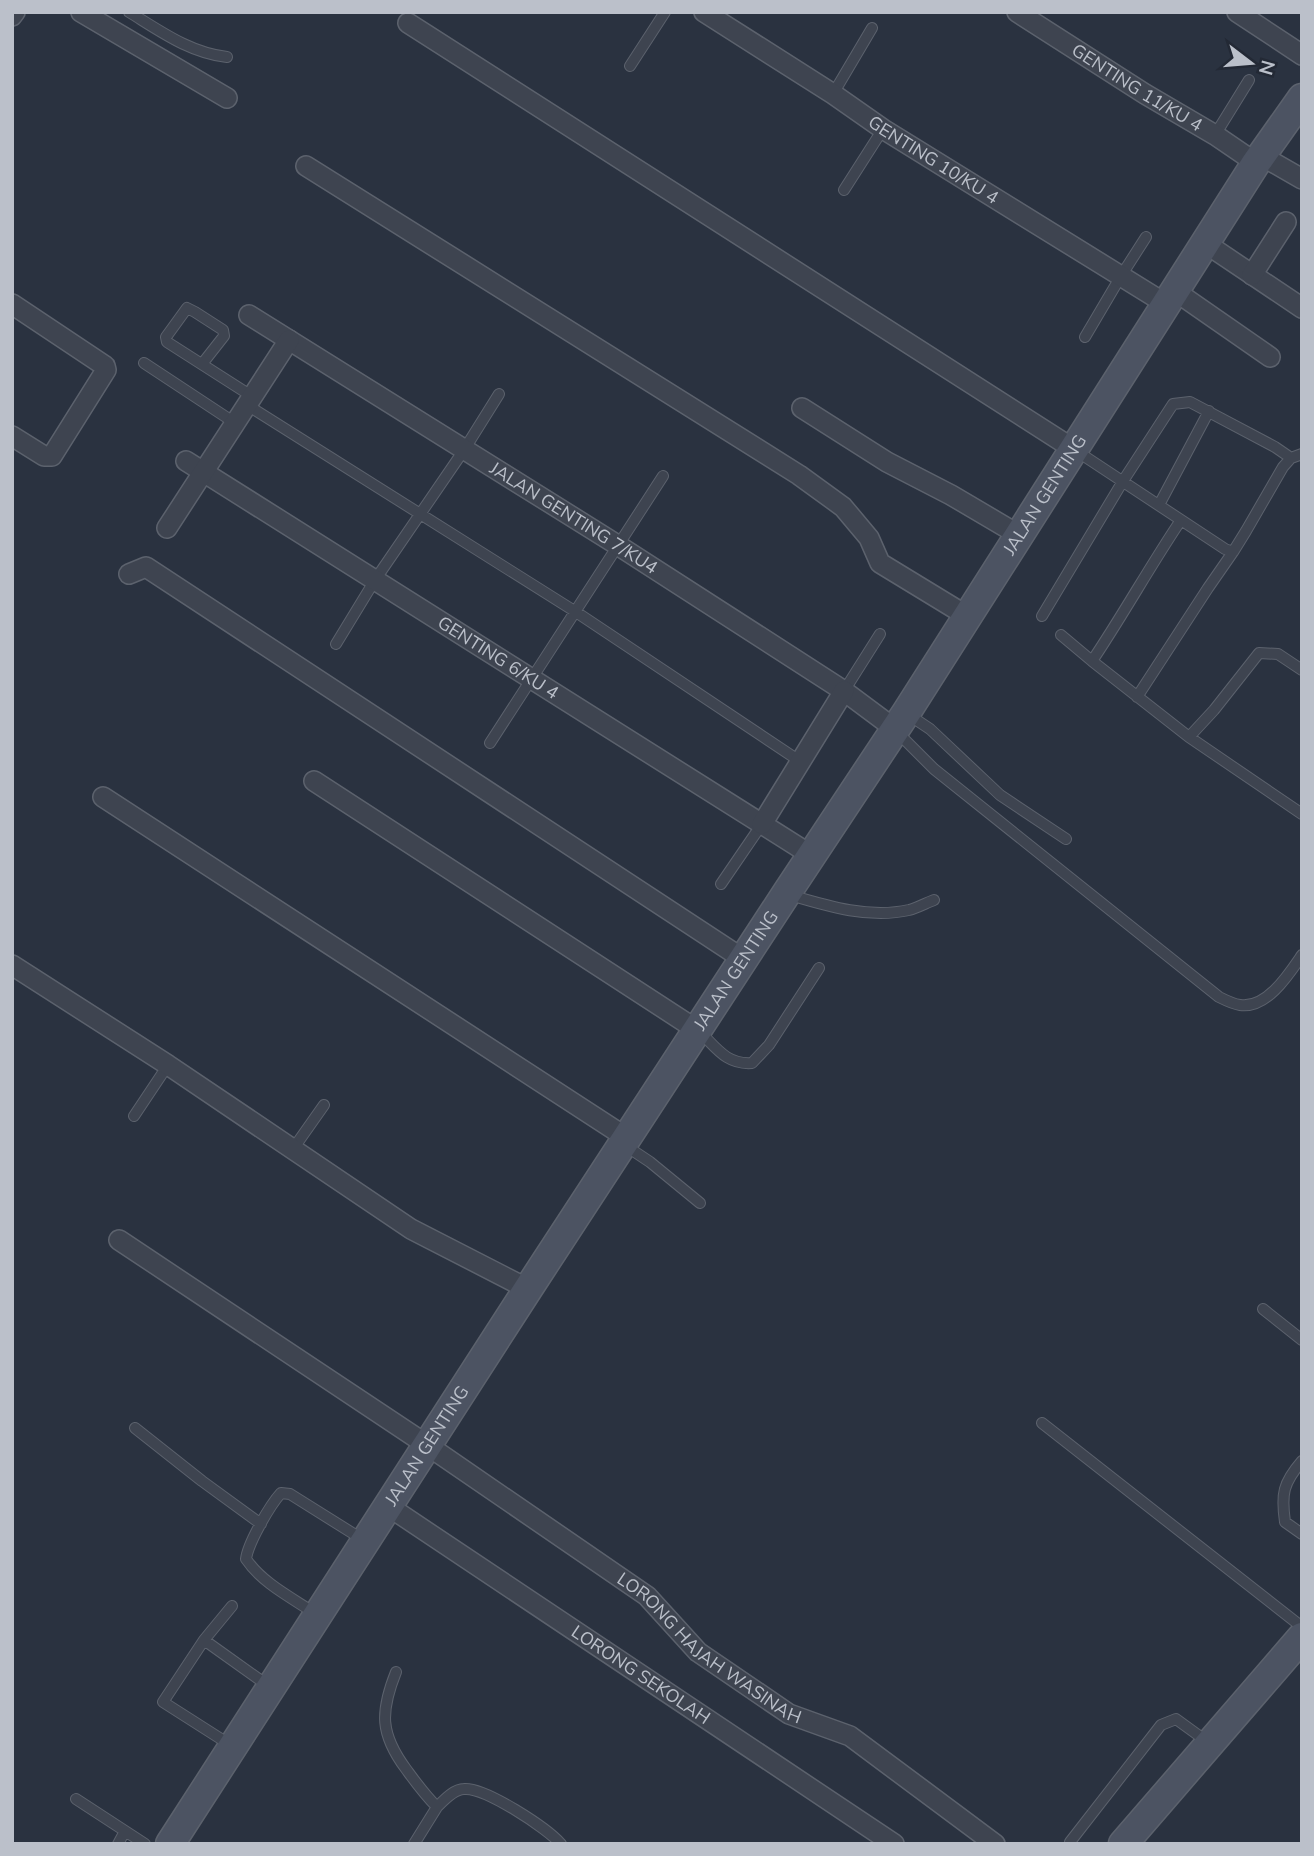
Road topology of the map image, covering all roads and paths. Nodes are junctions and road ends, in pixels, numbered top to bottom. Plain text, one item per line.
1 (81, 12) edge
2 (129, 12) edge
3 (665, 12) edge
4 (704, 12) edge
5 (1017, 12) edge
6 (1237, 12) edge
7 (408, 23) dead end
8 (872, 28) dead end
9 (1302, 55) edge
10 (227, 57) dead end
11 (631, 66) dead end
12 (1249, 80) dead end
13 (834, 94) junction
14 (227, 98) dead end
15 (1302, 98) edge
16 (883, 129) junction
17 (1215, 135) junction
18 (1259, 159) junction
19 (306, 166) dead end
20 (1302, 179) edge
21 (844, 190) dead end
22 (1286, 222) dead end
23 (1146, 237) dead end
24 (1205, 243) junction
25 (1252, 275) junction
26 (1121, 276) junction
27 (1170, 298) junction
28 (12, 304) edge
29 (1302, 309) edge
30 (249, 315) dead end
31 (1085, 337) dead end
32 (289, 340) junction
33 (1270, 358) dead end
34 (144, 363) dead end
35 (202, 365) junction
36 (499, 394) dead end
37 (250, 401) junction
38 (802, 408) dead end
39 (1209, 411) junction
40 (235, 423) junction
41 (12, 436) edge
42 (464, 450) junction
43 (1074, 450) junction
44 (1302, 454) edge
45 (1291, 457) junction
46 (187, 461) dead end
47 (204, 472) junction
48 (663, 476) dead end
49 (1123, 481) junction
50 (1159, 505) junction
51 (420, 514) junction
52 (1181, 520) junction
53 (167, 528) dead end
54 (1019, 535) junction
55 (619, 546) junction
56 (1233, 552) junction
57 (129, 574) dead end
58 (375, 580) junction
59 (576, 612) junction
60 (1042, 616) dead end
61 (967, 617) junction
62 (880, 634) dead end
63 (1060, 635) dead end
64 (336, 644) dead end
65 (1092, 661) junction
66 (1302, 670) edge
67 (532, 679) junction
68 (845, 691) junction
69 (1137, 697) junction
70 (900, 722) junction
71 (1189, 737) junction
72 (489, 743) dead end
73 (801, 762) junction
74 (314, 781) dead end
75 (103, 797) dead end
76 (1302, 814) edge
77 (762, 824) junction
78 (1066, 839) dead end
79 (811, 855) junction
80 (721, 884) dead end
81 (786, 894) junction
82 (934, 900) dead end
83 (1302, 955) edge
84 (743, 959) junction
85 (12, 965) edge
86 (819, 968) dead end
87 (697, 1030) junction
88 (168, 1065) junction
89 (324, 1105) dead end
90 (134, 1116) dead end
91 (625, 1141) junction
92 (293, 1149) junction
93 (700, 1203) dead end
94 (120, 1240) dead end
95 (528, 1289) junction
96 (1263, 1309) dead end
97 (1302, 1340) edge
98 (1042, 1423) dead end
99 (135, 1428) dead end
100 (427, 1445) junction
101 (1302, 1461) edge
102 (388, 1506) junction
103 (261, 1524) junction
104 (1302, 1534) edge
105 (365, 1541) junction
106 (232, 1606) dead end
107 (317, 1615) junction
108 (1302, 1627) edge
109 (1302, 1637) edge
110 (204, 1640) junction
111 (396, 1672) dead end
112 (271, 1688) junction
113 (1210, 1744) junction
114 (233, 1746) junction
115 (76, 1798) dead end
116 (437, 1807) junction
117 (125, 1831) junction
118 (1070, 1842) edge
119 (118, 1844) edge
120 (145, 1844) edge
121 (170, 1844) edge
122 (414, 1844) edge
123 (561, 1844) edge
124 (894, 1844) edge
125 (995, 1844) edge
126 (1123, 1844) edge

1 - 14 street
2 - 10 lane
3 - 11 lane
4 - 13 street, GENTING 10/KU 4
5 - 17 street, GENTING 11/KU 4
6 - 9 street
7 - 43 street
8 - 13 lane
12 - 17 lane
13 - 16 street, GENTING 10/KU 4
15 - 18 street, JALAN GENTING
16 - 21 lane
16 - 26 street, GENTING 10/KU 4
17 - 18 street, GENTING 11/KU 4
18 - 20 street, GENTING 11/KU 4
18 - 24 street, JALAN GENTING
19 - 61 street
22 - 25 street
23 - 26 lane
24 - 25 street
24 - 27 street, JALAN GENTING
25 - 29 street
26 - 27 street, GENTING 10/KU 4
26 - 31 lane
27 - 33 street, GENTING 10/KU 4
27 - 43 street, JALAN GENTING
28 - 41 street
30 - 32 street, JALAN GENTING 7/KU4
32 - 37 street
32 - 42 street, JALAN GENTING 7/KU4
34 - 40 lane
35 - 35 lane
35 - 37 lane
36 - 42 lane
37 - 40 street
37 - 51 lane
38 - 54 street
39 - 45 lane
39 - 49 lane
39 - 50 lane
40 - 47 street
42 - 51 lane
42 - 55 street, JALAN GENTING 7/KU4
43 - 49 lane
43 - 54 street, JALAN GENTING
44 - 45 lane
45 - 56 lane
46 - 47 street, GENTING 6/KU 4
47 - 53 street
47 - 58 street, GENTING 6/KU 4
48 - 55 lane
49 - 50 lane
49 - 60 lane
50 - 52 lane
51 - 58 lane
51 - 59 lane
52 - 56 lane
52 - 65 lane
54 - 61 street, JALAN GENTING
55 - 59 lane
55 - 68 street, JALAN GENTING 7/KU4
56 - 69 lane
57 - 84 street
58 - 64 lane
58 - 67 street, GENTING 6/KU 4
59 - 67 lane
59 - 73 lane
61 - 70 street, JALAN GENTING
62 - 68 lane
63 - 65 lane
65 - 69 lane
66 - 71 lane
67 - 72 lane
67 - 77 street, GENTING 6/KU 4
68 - 70 street, JALAN GENTING 7/KU4
68 - 73 street
69 - 71 lane
70 - 78 lane
70 - 79 street, JALAN GENTING
70 - 83 lane
71 - 76 lane
73 - 77 street
74 - 87 street
75 - 91 street
77 - 79 street, GENTING 6/KU 4
77 - 80 lane
79 - 81 street, JALAN GENTING
81 - 82 lane
81 - 84 street, JALAN GENTING
84 - 87 street, JALAN GENTING
85 - 88 street
86 - 87 lane
87 - 91 street, JALAN GENTING
88 - 90 lane
88 - 92 street
89 - 92 lane
91 - 93 lane
91 - 95 street, JALAN GENTING
92 - 95 street
94 - 100 street, LORONG HAJAH WASINAH
95 - 100 street, JALAN GENTING
96 - 97 lane
98 - 108 lane
99 - 103 lane
100 - 102 street, JALAN GENTING
100 - 125 street, LORONG HAJAH WASINAH
101 - 104 lane
102 - 105 street, JALAN GENTING
102 - 124 street, LORONG SEKOLAH
103 - 105 lane
103 - 107 lane
105 - 107 street, JALAN GENTING
106 - 110 lane
107 - 112 street, JALAN GENTING
109 - 113 street
110 - 112 lane
110 - 114 lane
111 - 116 lane
112 - 114 street, JALAN GENTING
113 - 118 lane
113 - 126 street
114 - 121 street, JALAN GENTING
115 - 117 lane
116 - 122 lane
116 - 123 lane
117 - 119 lane
117 - 120 lane

